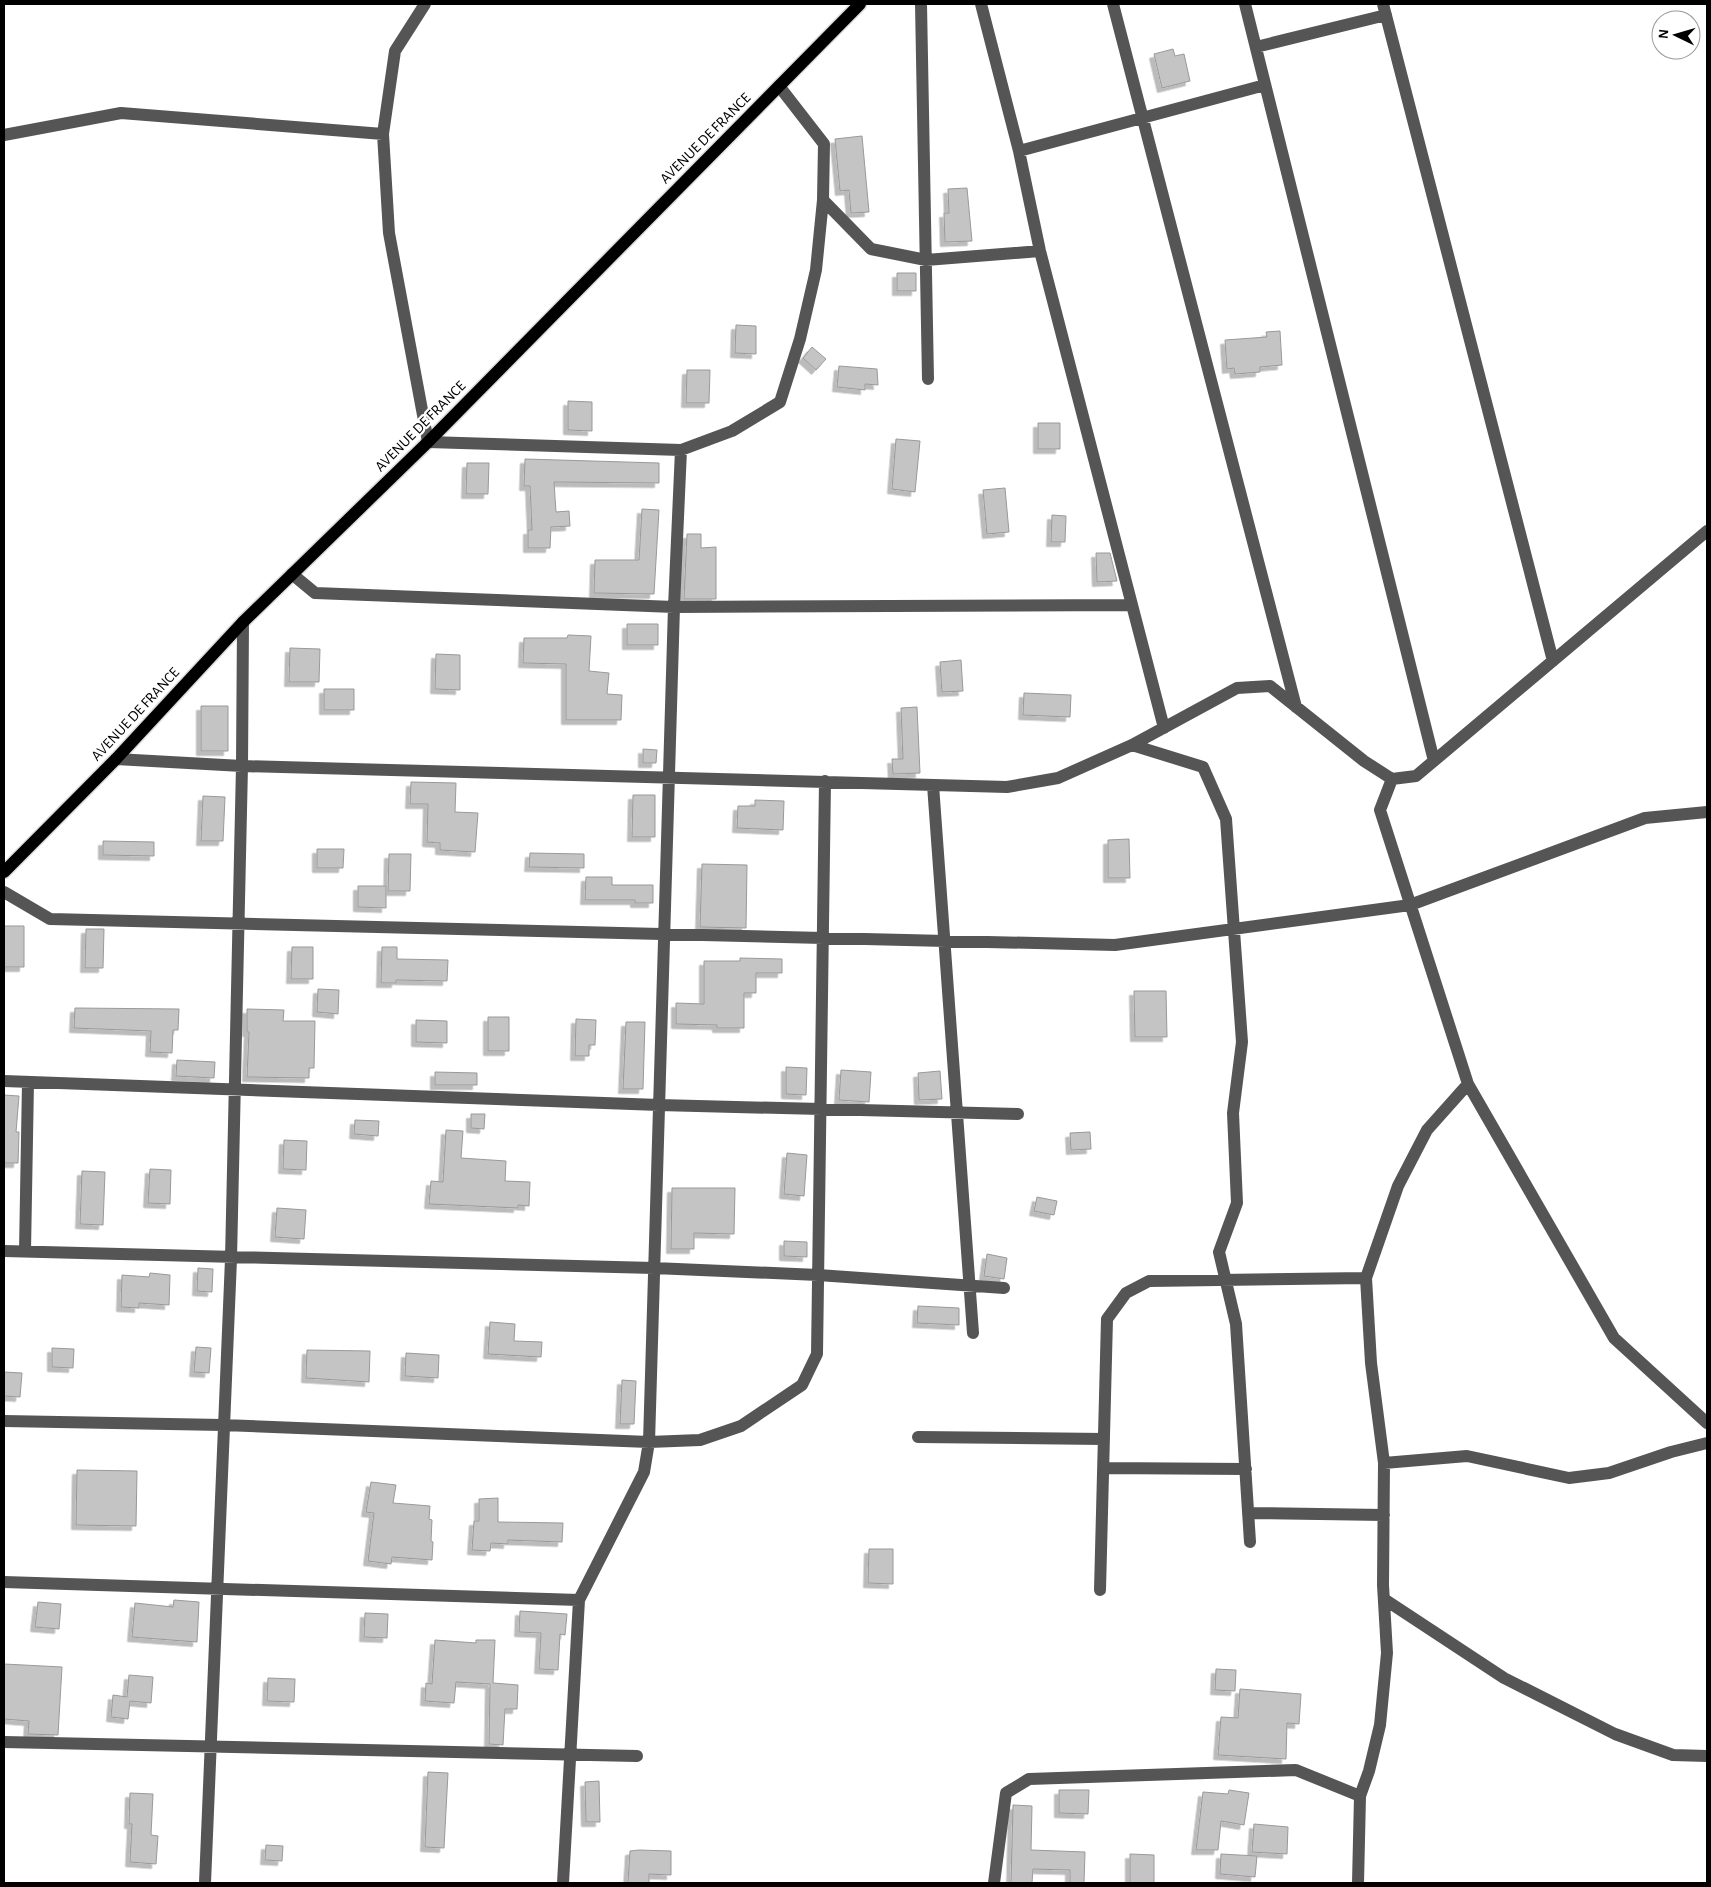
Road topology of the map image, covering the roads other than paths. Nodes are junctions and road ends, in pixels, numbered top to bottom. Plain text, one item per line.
1 (425, 4) edge
2 (860, 4) edge
3 (921, 4) edge
4 (981, 4) edge
5 (1113, 4) edge
6 (1245, 4) edge
7 (1385, 9) edge
8 (1256, 47) junction
9 (1265, 85) junction
10 (779, 86) junction
11 (1143, 118) junction
12 (383, 134) junction
13 (4, 135) edge
14 (1019, 151) junction
15 (823, 200) junction
16 (1040, 251) junction
17 (926, 260) junction
18 (928, 379) dead end
19 (428, 442) junction
20 (681, 450) junction
21 (1707, 531) edge
22 (292, 574) junction
23 (1132, 605) junction
24 (674, 607) junction
25 (243, 622) junction
26 (1553, 661) junction
27 (1296, 706) junction
28 (1164, 728) junction
29 (1132, 745) junction
30 (116, 759) junction
31 (1434, 761) junction
32 (242, 766) junction
33 (669, 777) junction
34 (1392, 779) junction
35 (826, 781) junction
36 (933, 785) junction
37 (1707, 812) edge
38 (4, 872) edge
39 (4, 892) edge
40 (1410, 905) junction
41 (237, 924) junction
42 (1234, 930) junction
43 (664, 934) junction
44 (823, 938) junction
45 (944, 941) junction
46 (4, 1081) edge
47 (28, 1082) junction
48 (1468, 1084) junction
49 (234, 1091) junction
50 (659, 1104) junction
51 (821, 1109) junction
52 (957, 1112) junction
53 (1018, 1114) dead end
54 (4, 1251) edge
55 (25, 1252) junction
56 (231, 1258) junction
57 (654, 1268) junction
58 (818, 1275) junction
59 (1366, 1278) junction
60 (1225, 1280) junction
61 (970, 1286) junction
62 (1004, 1288) dead end
63 (973, 1333) dead end
64 (4, 1421) edge
65 (1707, 1423) edge
66 (223, 1425) junction
67 (918, 1437) dead end
68 (1104, 1439) junction
69 (649, 1442) junction
70 (1707, 1443) edge
71 (1384, 1463) junction
72 (1103, 1468) junction
73 (1246, 1469) junction
74 (1248, 1513) junction
75 (1384, 1515) junction
76 (1250, 1542) dead end
77 (4, 1582) edge
78 (218, 1588) junction
79 (1100, 1590) dead end
80 (1384, 1599) junction
81 (579, 1600) junction
82 (4, 1742) edge
83 (210, 1746) junction
84 (570, 1755) junction
85 (637, 1756) dead end
86 (1707, 1756) edge
87 (1360, 1796) junction
88 (205, 1883) edge
89 (563, 1883) edge
90 (994, 1883) edge
91 (1358, 1883) edge

1 - 12 street
2 - 10 main road, AVENUE DE FRANCE
3 - 17 street
4 - 14 street
5 - 11 street
6 - 8 street
7 - 8 street
7 - 26 street
8 - 9 street
9 - 11 street
9 - 31 street
10 - 15 street
10 - 19 main road, AVENUE DE FRANCE
11 - 14 street
11 - 27 street
12 - 13 street
12 - 19 street
14 - 16 street
15 - 17 street
15 - 20 street
16 - 17 street
16 - 23 street
17 - 18 street
19 - 20 street
19 - 22 main road, AVENUE DE FRANCE
20 - 24 street
21 - 26 street
22 - 24 street
22 - 25 main road, AVENUE DE FRANCE
23 - 24 street
23 - 28 street
24 - 33 street
25 - 30 main road, AVENUE DE FRANCE
25 - 32 street
26 - 31 street
27 - 28 street
27 - 34 street
28 - 29 street
29 - 36 street
29 - 42 street
30 - 32 street
30 - 38 main road, AVENUE DE FRANCE
31 - 34 street
32 - 33 street
32 - 41 street
33 - 35 street
33 - 43 street
34 - 40 street
35 - 36 street
35 - 44 street
36 - 45 street
37 - 40 street
39 - 41 street
40 - 42 street
40 - 48 street
41 - 43 street
41 - 49 street
42 - 45 street
42 - 60 street
43 - 44 street
43 - 50 street
44 - 45 street
44 - 51 street
45 - 52 street
46 - 47 street
47 - 49 street
47 - 55 street
48 - 59 street
48 - 65 street
49 - 50 street
49 - 56 street
50 - 51 street
50 - 57 street
51 - 52 street
51 - 58 street
52 - 53 street
52 - 61 street
54 - 55 street
55 - 56 street
56 - 57 street
56 - 66 street
57 - 58 street
57 - 69 street
58 - 61 street
58 - 69 street
59 - 60 street
59 - 71 street
60 - 68 street
60 - 73 street
61 - 62 street
61 - 63 street
64 - 66 street
66 - 69 street
66 - 78 street
67 - 68 street
68 - 72 street
69 - 81 street
70 - 71 street
71 - 75 street
72 - 73 street
72 - 79 street
73 - 74 street
74 - 75 street
74 - 76 street
75 - 80 street
77 - 78 street
78 - 81 street
78 - 83 street
80 - 86 street
80 - 87 street
81 - 84 street
82 - 83 street
83 - 84 street
83 - 88 street
84 - 85 street
84 - 89 street
87 - 90 street
87 - 91 street

